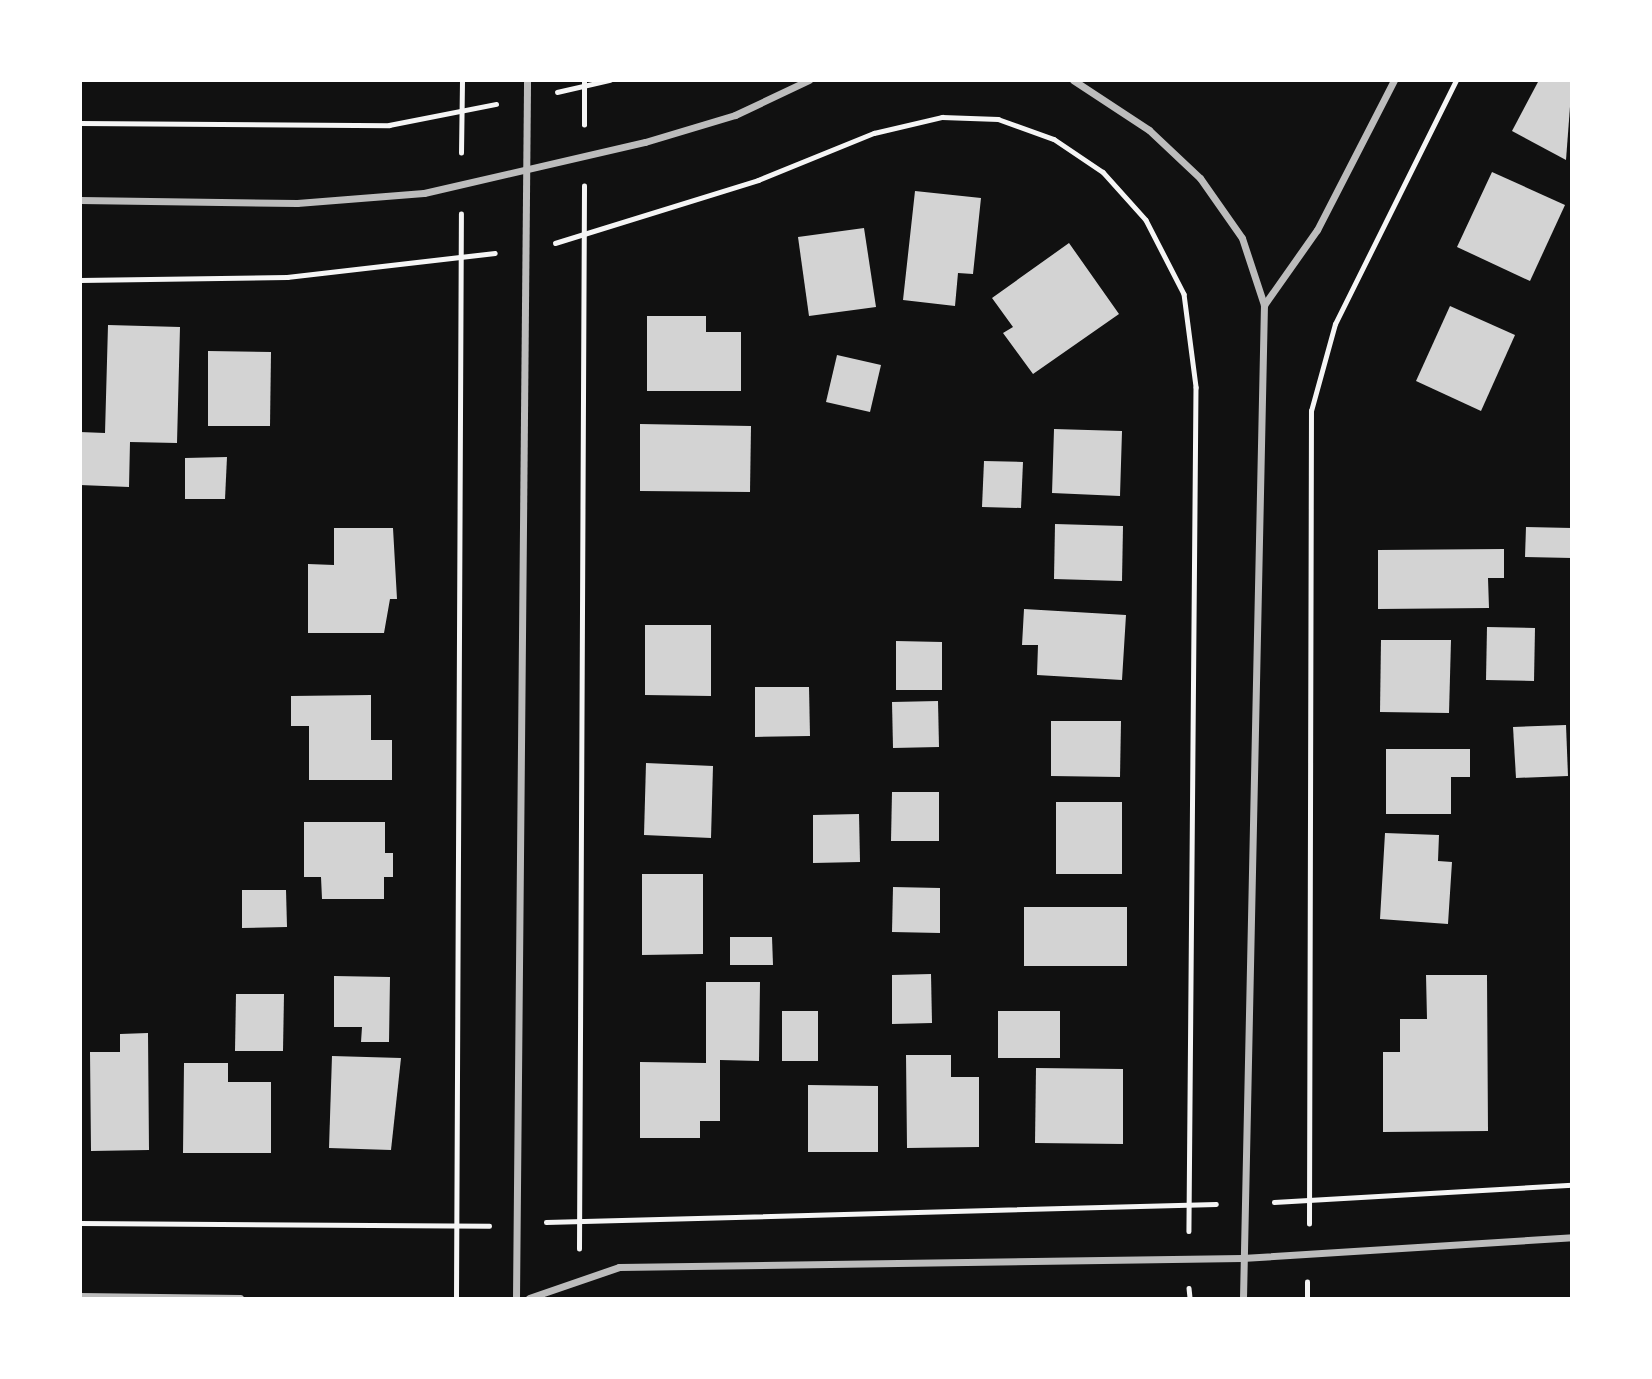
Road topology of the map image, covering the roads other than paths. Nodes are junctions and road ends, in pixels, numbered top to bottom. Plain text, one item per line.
1 (527, 80) edge
2 (809, 80) edge
3 (1073, 80) edge
4 (1394, 80) edge
5 (528, 170) junction
6 (80, 200) edge
7 (1264, 305) junction
8 (1572, 1237) edge
9 (1242, 1258) junction
10 (80, 1296) edge
11 (240, 1298) edge
12 (516, 1298) edge
13 (528, 1298) edge
14 (1243, 1298) edge

1 - 5 street
2 - 5 street
3 - 7 street
4 - 7 street
5 - 6 street
5 - 12 street
7 - 9 street
8 - 9 street
9 - 13 street
9 - 14 street
10 - 11 street

